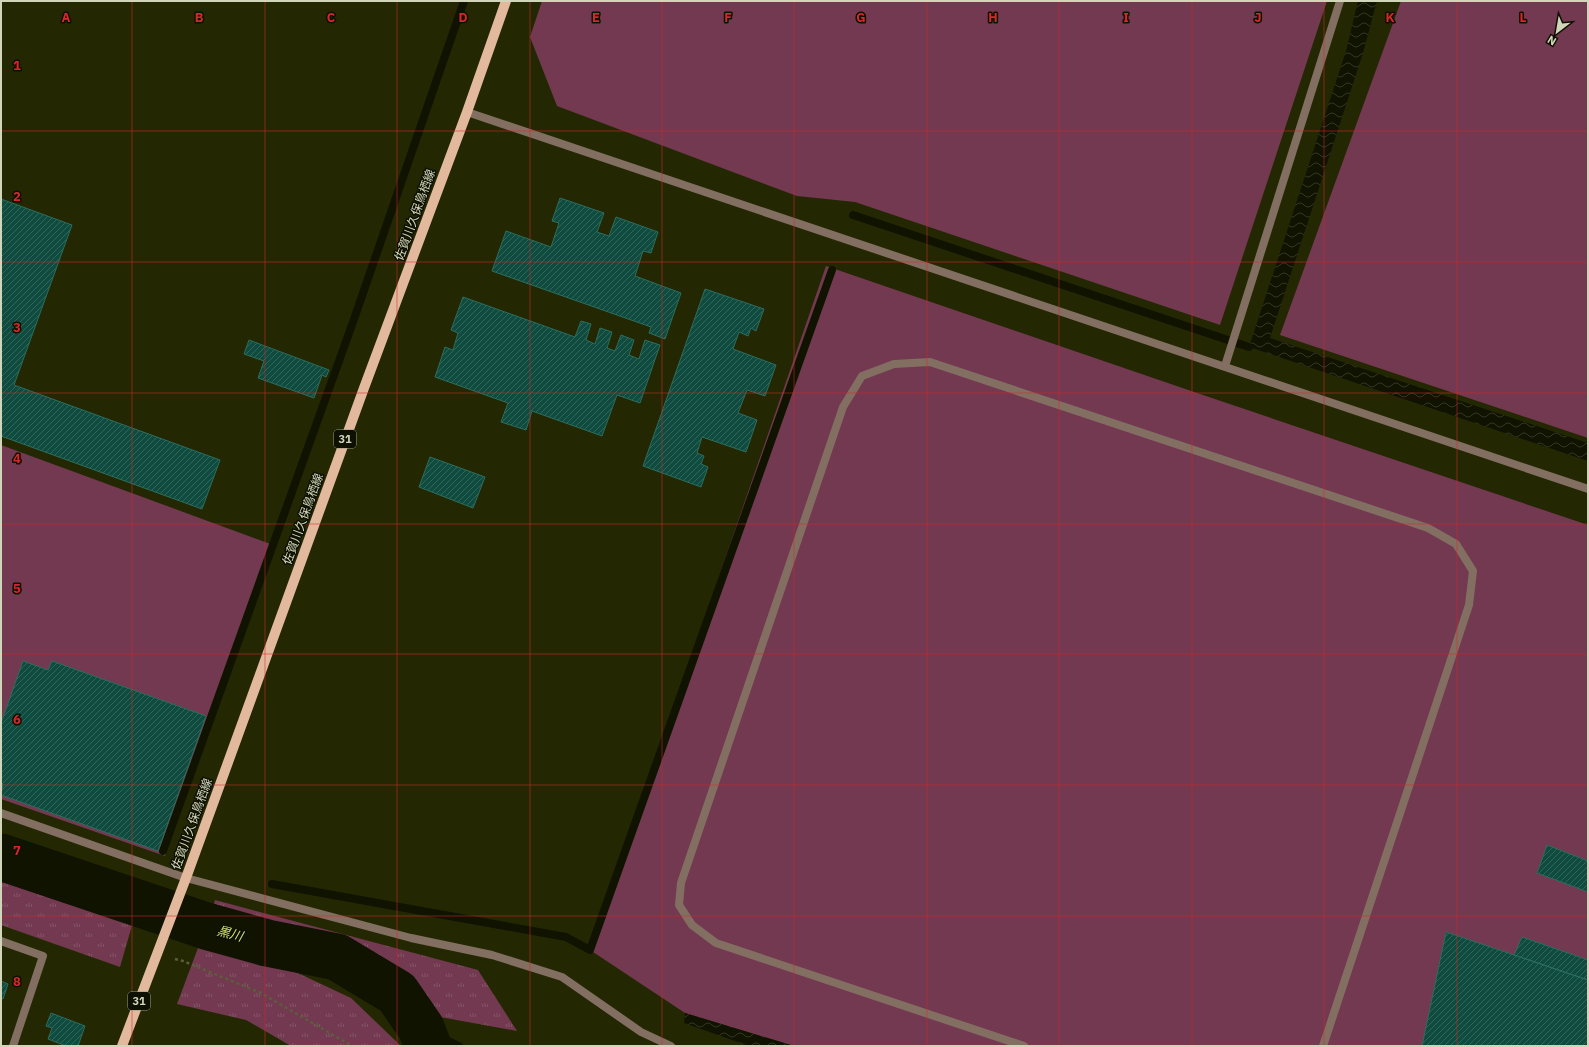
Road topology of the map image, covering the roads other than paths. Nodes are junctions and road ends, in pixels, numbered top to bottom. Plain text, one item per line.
1 (506, 1) edge
2 (1340, 1) edge
3 (467, 112) junction
4 (1225, 366) junction
5 (1588, 489) edge
6 (1, 813) edge
7 (186, 878) junction
8 (1, 941) edge
9 (13, 1046) edge
10 (122, 1046) edge
11 (671, 1046) edge
12 (1024, 1046) edge
13 (1323, 1046) edge

1 - 3 main road, 佐賀川久保鳥栖線 / 31
2 - 4 street
3 - 4 street
3 - 7 main road, 佐賀川久保鳥栖線 / 31
4 - 5 street
6 - 7 street
7 - 10 main road, 佐賀川久保鳥栖線 / 31
7 - 11 street
8 - 9 street
12 - 13 street

